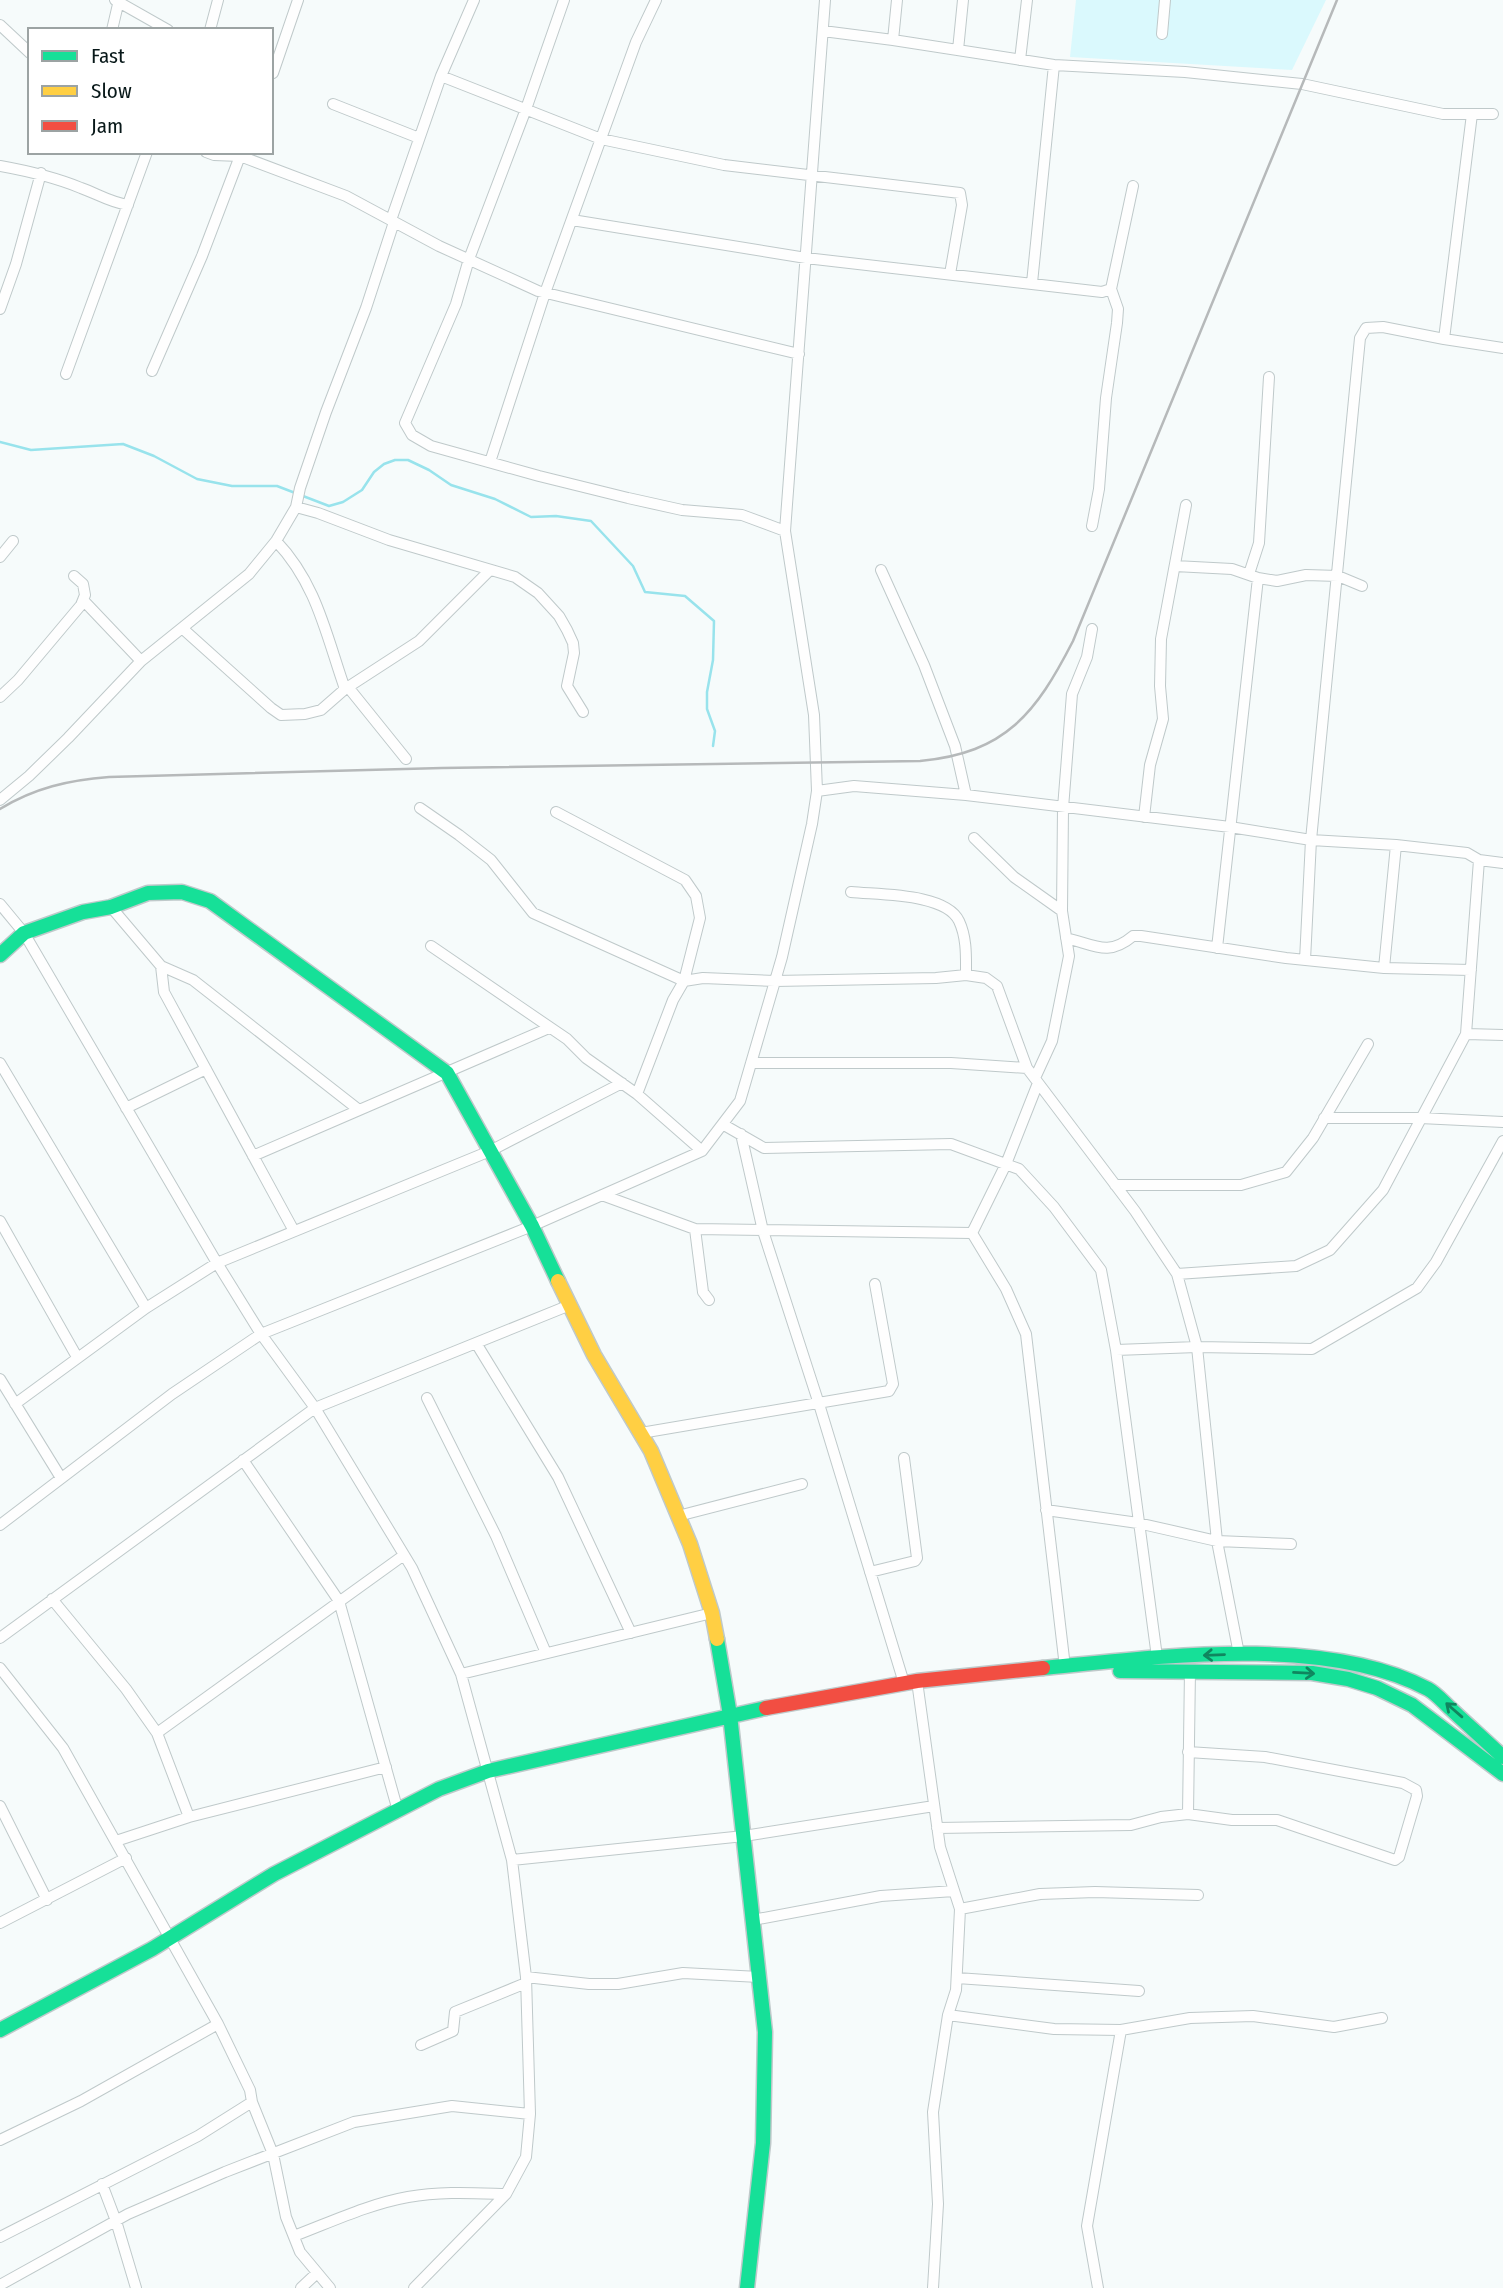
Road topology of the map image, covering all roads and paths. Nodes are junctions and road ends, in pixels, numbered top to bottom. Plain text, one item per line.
1 (218, 0) edge
2 (298, 0) edge
3 (474, 0) edge
4 (564, 0) edge
5 (656, 0) edge
6 (825, 0) edge
7 (897, 0) edge
8 (963, 0) edge
9 (1027, 0) edge
10 (1165, 0) edge
11 (118, 1) edge
12 (0, 25) edge
13 (112, 28) edge
14 (165, 28) edge
15 (211, 28) edge
16 (823, 32) junction
17 (1162, 34) dead end
18 (893, 40) junction
19 (958, 50) junction
20 (28, 51) edge
21 (1020, 60) junction
22 (1054, 65) junction
23 (273, 72) edge
24 (442, 76) junction
25 (332, 103) dead end
26 (526, 108) junction
27 (1472, 114) junction
28 (1493, 114) dead end
29 (419, 138) junction
30 (601, 139) junction
31 (146, 154) edge
32 (211, 154) edge
33 (240, 154) edge
34 (0, 166) edge
35 (41, 173) junction
36 (812, 176) junction
37 (1133, 186) dead end
38 (128, 205) junction
39 (572, 220) junction
40 (392, 221) junction
41 (806, 258) junction
42 (469, 259) junction
43 (950, 274) junction
44 (1032, 283) junction
45 (1111, 289) junction
46 (545, 293) junction
47 (0, 309) edge
48 (1444, 339) junction
49 (1503, 348) edge
50 (799, 354) junction
51 (152, 371) dead end
52 (66, 374) dead end
53 (1269, 377) dead end
54 (490, 462) junction
55 (297, 504) junction
56 (1186, 505) dead end
57 (1092, 526) dead end
58 (785, 531) junction
59 (13, 541) dead end
60 (276, 541) junction
61 (0, 557) edge
62 (1175, 566) junction
63 (491, 570) junction
64 (881, 570) dead end
65 (74, 576) dead end
66 (1253, 576) junction
67 (1338, 576) junction
68 (1362, 586) dead end
69 (83, 600) junction
70 (182, 628) junction
71 (1092, 629) dead end
72 (141, 662) junction
73 (347, 688) junction
74 (0, 697) edge
75 (583, 712) dead end
76 (406, 759) dead end
77 (817, 790) junction
78 (966, 795) junction
79 (0, 800) edge
80 (420, 808) dead end
81 (1063, 808) junction
82 (556, 812) dead end
83 (1144, 817) junction
84 (1230, 827) junction
85 (974, 838) dead end
86 (1311, 840) junction
87 (1396, 845) junction
88 (1479, 860) junction
89 (1503, 863) edge
90 (851, 892) dead end
91 (0, 904) edge
92 (111, 907) junction
93 (1062, 911) junction
94 (24, 933) junction
95 (1066, 938) junction
96 (432, 946) dead end
97 (1217, 947) junction
98 (0, 955) edge
99 (1305, 960) junction
100 (161, 966) junction
101 (1384, 968) junction
102 (1471, 970) junction
103 (966, 975) junction
104 (684, 981) junction
105 (775, 981) junction
106 (549, 1028) junction
107 (1466, 1034) junction
108 (1503, 1035) edge
109 (1368, 1044) dead end
110 (0, 1063) edge
111 (751, 1063) junction
112 (1027, 1068) junction
113 (206, 1069) junction
114 (447, 1073) junction
115 (1037, 1080) junction
116 (622, 1083) junction
117 (637, 1094) junction
118 (126, 1108) junction
119 (359, 1110) junction
120 (1324, 1118) junction
121 (1420, 1118) junction
122 (1503, 1122) edge
123 (724, 1125) junction
124 (741, 1134) junction
125 (1503, 1141) edge
126 (491, 1151) junction
127 (702, 1151) junction
128 (253, 1156) junction
129 (1006, 1164) junction
130 (1115, 1185) junction
131 (602, 1195) junction
132 (0, 1221) edge
133 (532, 1226) junction
134 (695, 1229) junction
135 (294, 1231) junction
136 (763, 1231) junction
137 (972, 1233) junction
138 (217, 1262) junction
139 (1177, 1274) junction
140 (875, 1284) dead end
141 (709, 1300) dead end
142 (570, 1305) junction
143 (146, 1308) junction
144 (261, 1334) junction
145 (476, 1343) junction
146 (1197, 1347) junction
147 (1116, 1350) junction
148 (77, 1357) junction
149 (0, 1379) edge
150 (427, 1398) dead end
151 (15, 1404) junction
152 (819, 1404) junction
153 (314, 1408) junction
154 (641, 1433) junction
155 (904, 1458) dead end
156 (243, 1460) junction
157 (61, 1478) junction
158 (802, 1484) dead end
159 (1046, 1510) junction
160 (678, 1516) junction
161 (1138, 1523) junction
162 (0, 1525) edge
163 (1217, 1541) junction
164 (1291, 1544) dead end
165 (404, 1555) junction
166 (870, 1572) junction
167 (52, 1599) junction
168 (339, 1601) junction
169 (712, 1613) junction
170 (631, 1633) junction
171 (0, 1637) edge
172 (546, 1653) junction
173 (1239, 1654) junction
174 (1157, 1657) junction
175 (1065, 1667) junction
176 (0, 1668) edge
177 (1190, 1670) junction
178 (461, 1674) junction
179 (911, 1682) junction
180 (730, 1715) junction
181 (157, 1733) junction
182 (1188, 1752) junction
183 (1503, 1757) edge
184 (386, 1767) junction
185 (488, 1772) junction
186 (1503, 1774) edge
187 (0, 1806) edge
188 (934, 1806) junction
189 (398, 1811) junction
190 (1188, 1814) junction
191 (190, 1816) junction
192 (937, 1828) junction
193 (744, 1836) junction
194 (116, 1841) junction
195 (126, 1858) junction
196 (512, 1860) junction
197 (954, 1891) junction
198 (1198, 1895) dead end
199 (47, 1900) junction
200 (960, 1909) junction
201 (753, 1920) junction
202 (0, 1923) edge
203 (169, 1938) junction
204 (759, 1977) junction
205 (957, 1978) junction
206 (526, 1980) junction
207 (1139, 1992) dead end
208 (948, 2015) junction
209 (1382, 2018) dead end
210 (218, 2024) junction
211 (0, 2030) edge
212 (1121, 2030) junction
213 (421, 2045) dead end
214 (252, 2102) junction
215 (530, 2114) junction
216 (0, 2140) edge
217 (272, 2154) junction
218 (102, 2184) junction
219 (506, 2194) junction
220 (116, 2221) junction
221 (294, 2236) junction
222 (0, 2237) edge
223 (317, 2273) junction
224 (0, 2285) edge
225 (136, 2288) edge
226 (301, 2288) edge
227 (330, 2288) edge
228 (414, 2288) edge
229 (747, 2288) edge
230 (933, 2288) edge
231 (1098, 2288) edge

1 - 15 street
2 - 23 street
3 - 24 street
4 - 26 street
5 - 30 street
6 - 16 street
7 - 18 street
8 - 19 street
9 - 21 street
10 - 17 street
11 - 13 street
11 - 14 street
12 - 20 street
16 - 18 street
16 - 36 street
18 - 19 street
19 - 21 street
21 - 22 street
22 - 27 street
22 - 44 street
24 - 26 street
24 - 29 street
25 - 29 street
26 - 30 street
26 - 42 street
27 - 28 street
27 - 48 street
29 - 40 street
30 - 36 street
30 - 39 street
31 - 38 street
32 - 33 street
33 - 40 street
33 - 51 street
34 - 35 street
35 - 38 street
35 - 47 street
36 - 41 street
36 - 43 street
37 - 45 street
38 - 52 street
39 - 41 street
39 - 46 street
40 - 42 street
40 - 55 street
41 - 43 street
41 - 50 street
42 - 46 street
42 - 54 street
43 - 44 street
44 - 45 street
45 - 57 street
46 - 50 street
46 - 54 street
48 - 49 street
48 - 67 street
50 - 58 street
53 - 66 street
54 - 58 street
55 - 60 street
55 - 63 street
56 - 62 street
58 - 77 street
59 - 61 street
60 - 70 street
60 - 73 street
62 - 66 street
62 - 83 street
63 - 73 street
63 - 75 street
64 - 78 street
65 - 69 street
66 - 67 street
66 - 84 street
67 - 68 street
67 - 86 street
69 - 72 street
69 - 74 street
70 - 72 street
70 - 73 street
71 - 81 street
72 - 79 street
73 - 76 street
77 - 78 street
77 - 105 street
78 - 81 street
80 - 104 street
81 - 83 street
81 - 93 street
82 - 104 street
83 - 84 street
84 - 86 street
84 - 97 street
85 - 93 street
86 - 87 street
86 - 99 street
87 - 88 street
87 - 101 street
88 - 89 street
88 - 102 street
90 - 103 street
91 - 94 street
92 - 94 main road
92 - 100 street
92 - 114 main road
93 - 95 street
94 - 98 main road
94 - 118 street
95 - 97 street
95 - 115 street
96 - 106 street
97 - 99 street
99 - 101 street
100 - 113 street
100 - 119 street
101 - 102 street
102 - 107 street
103 - 105 street
103 - 112 street
104 - 105 street
104 - 117 street
105 - 111 street
106 - 114 street
106 - 116 street
107 - 108 street
107 - 121 street
109 - 120 street
110 - 143 street
111 - 112 street
111 - 123 street
112 - 115 street
113 - 118 street
113 - 128 street
114 - 119 street
114 - 126 main road
115 - 129 street
115 - 130 street
116 - 117 street
116 - 126 street
117 - 127 street
118 - 138 street
119 - 128 street
120 - 121 street
120 - 130 street
121 - 122 street
121 - 139 street
123 - 124 street
123 - 127 street
124 - 129 street
124 - 136 street
125 - 146 street
126 - 133 main road
126 - 135 street
127 - 131 street
128 - 135 street
129 - 137 street
129 - 147 street
130 - 139 street
131 - 133 street
131 - 134 street
132 - 148 street
133 - 142 main road
133 - 144 street
134 - 136 street
134 - 141 street
135 - 138 street
136 - 137 street
136 - 152 street
137 - 159 street
138 - 143 street
138 - 144 street
139 - 146 street
140 - 152 street
142 - 145 street
142 - 154 main road
143 - 148 street
144 - 153 street
144 - 157 street
145 - 153 street
145 - 170 street
146 - 147 street
146 - 163 street
147 - 161 street
148 - 151 street
149 - 151 street
150 - 172 street
151 - 157 street
152 - 154 street
152 - 166 street
153 - 156 street
153 - 165 street
154 - 160 main road
155 - 166 street
156 - 167 street
156 - 168 street
157 - 162 street
158 - 160 street
159 - 161 street
159 - 175 street
160 - 169 main road
161 - 163 street
161 - 174 street
163 - 164 street
163 - 173 street
165 - 168 street
165 - 178 street
166 - 179 street
167 - 171 street
167 - 181 street
168 - 181 street
168 - 184 street
169 - 170 street
169 - 180 main road
170 - 172 street
172 - 178 street
173 -> 174 main road
183 -> 173 main road
174 - 175 main road
175 - 177 main road
175 - 179 main road
176 - 194 street
177 - 182 street
177 -> 186 main road
178 - 185 street
179 - 180 main road
179 - 188 street
180 - 185 main road
180 - 193 main road
181 - 191 street
182 - 190 street
182 - 190 street
184 - 189 street
184 - 191 street
185 - 189 main road
185 - 196 street
187 - 199 street
188 - 192 street
188 - 193 street
189 - 203 main road
190 - 192 street
191 - 194 street
192 - 197 street
193 - 196 street
193 - 201 main road
194 - 195 street
195 - 199 street
195 - 203 street
196 - 206 street
197 - 200 street
197 - 201 street
198 - 200 street
199 - 202 street
200 - 205 street
201 - 204 main road
203 - 210 street
203 - 211 main road
204 - 206 street
204 - 229 main road
205 - 207 street
205 - 208 street
206 - 213 street
206 - 215 street
208 - 212 street
208 - 230 street
209 - 212 street
210 - 214 street
210 - 216 street
212 - 231 street
214 - 217 street
214 - 218 street
215 - 217 street
215 - 219 street
217 - 220 street
217 - 221 street
218 - 220 street
218 - 222 street
219 - 221 street
219 - 228 street
220 - 224 street
220 - 225 street
221 - 223 street
223 - 226 street
223 - 227 street

